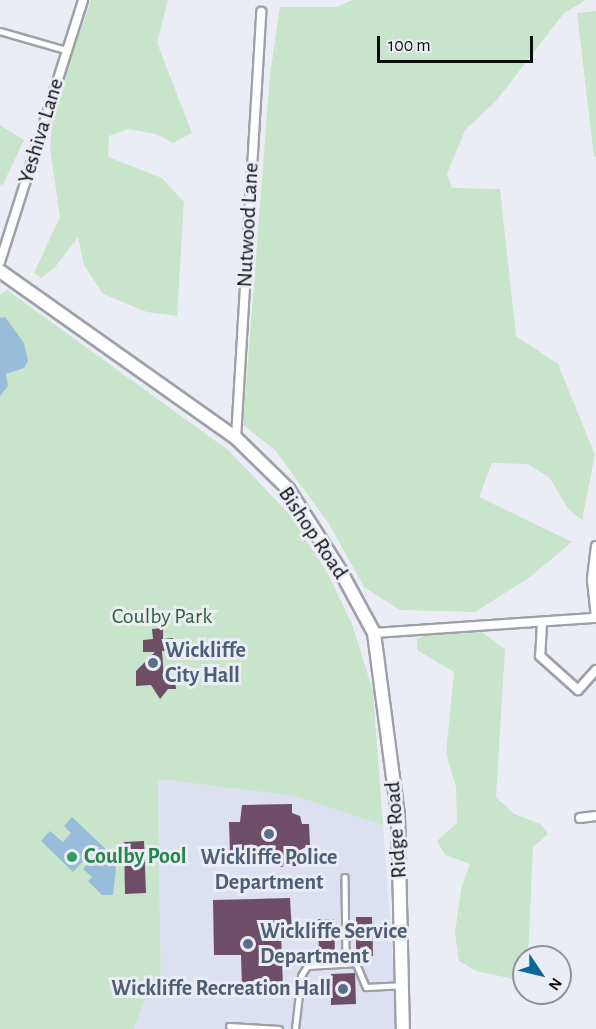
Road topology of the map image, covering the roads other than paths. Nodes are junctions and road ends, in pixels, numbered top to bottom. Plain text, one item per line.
1 (83, 0) edge
2 (261, 12) dead end
3 (0, 31) edge
4 (66, 50) junction
5 (0, 262) edge
6 (0, 271) edge
7 (236, 438) junction
8 (596, 546) edge
9 (596, 617) edge
10 (542, 622) junction
11 (374, 633) junction
12 (596, 670) edge
13 (596, 816) edge
14 (580, 818) dead end
15 (345, 877) dead end
16 (346, 964) junction
17 (401, 985) junction
18 (229, 1026) dead end
19 (279, 1029) edge
20 (295, 1029) edge
21 (403, 1029) edge

1 - 4 street, Yeshiva Lane
2 - 7 street, Nutwood Lane
3 - 4 lane
4 - 5 street, Yeshiva Lane
6 - 7 main road, Bishop Road
7 - 11 main road, Bishop Road
8 - 9 street
9 - 10 street
10 - 11 street
10 - 12 street
11 - 17 main road, Ridge Road
13 - 14 street
15 - 16 lane
16 - 17 lane
16 - 20 lane
17 - 21 main road, Ridge Road
18 - 19 lane

